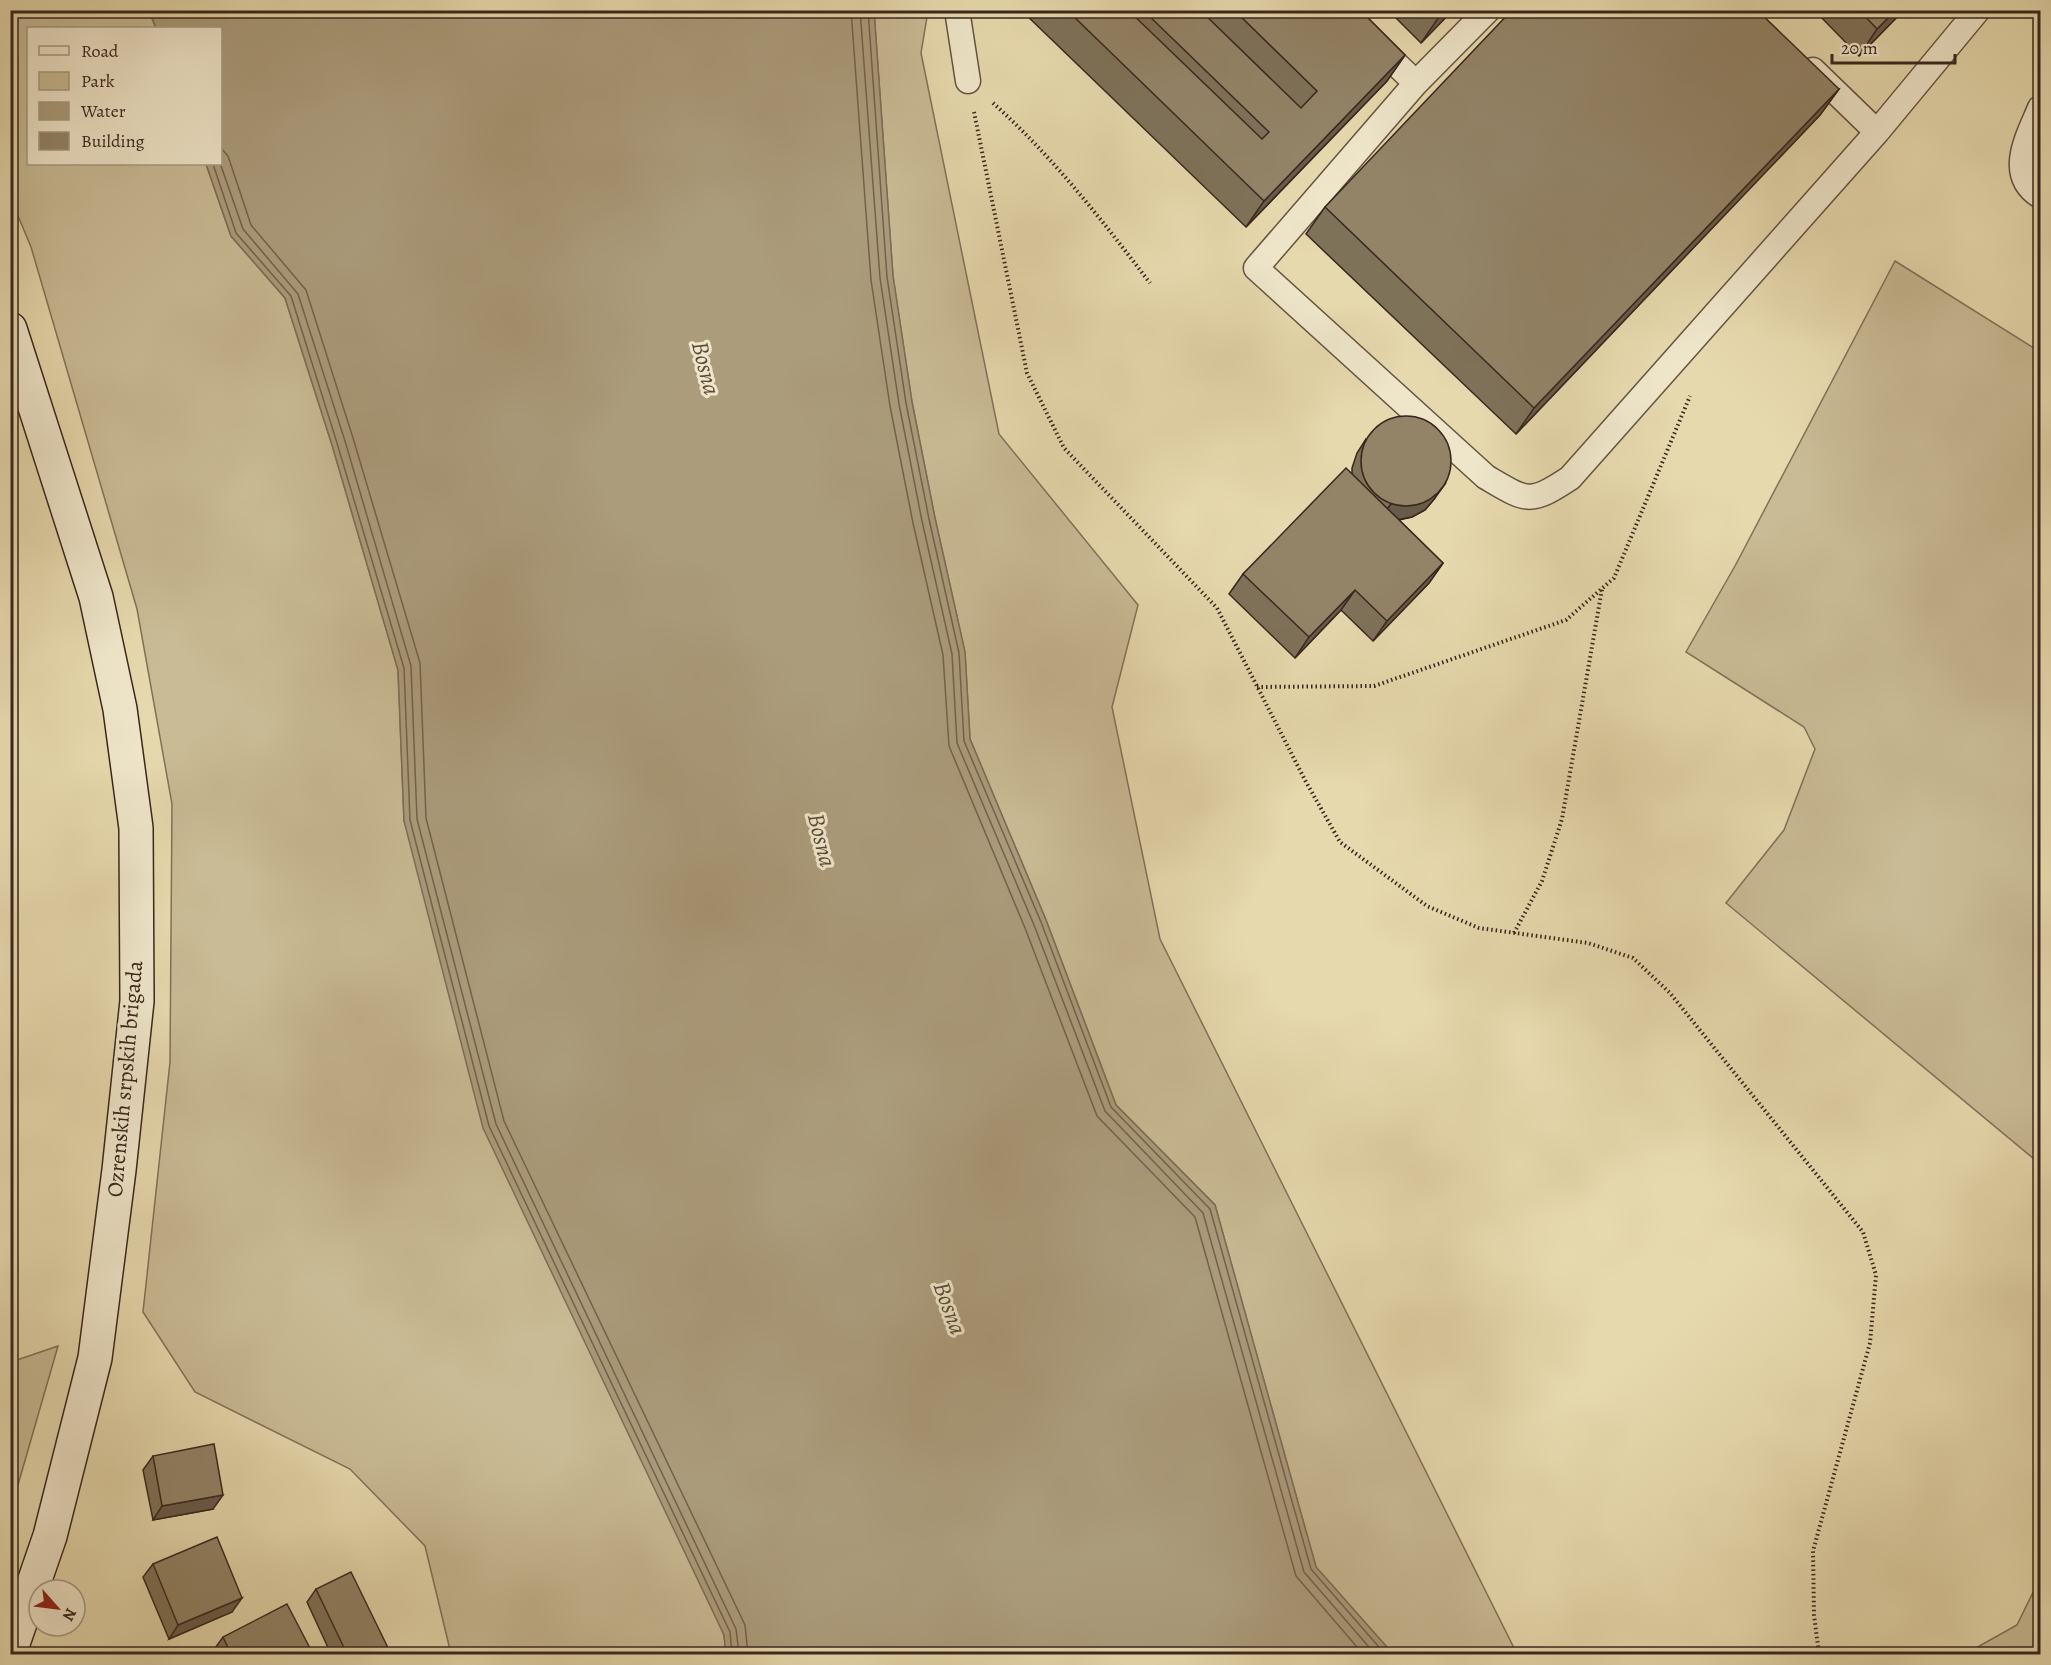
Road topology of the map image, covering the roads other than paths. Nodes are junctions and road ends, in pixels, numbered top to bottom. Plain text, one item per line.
1 (957, 10) edge
2 (1339, 10) edge
3 (1488, 10) edge
4 (1978, 10) edge
5 (1793, 51) edge
6 (968, 81) road end
7 (1416, 83) junction
8 (2040, 108) edge
9 (1877, 132) junction
10 (2040, 196) edge
11 (10, 329) edge
12 (10, 1652) edge

1 - 6 lane
2 - 7 lane
3 - 7 lane
4 - 9 lane
5 - 9 lane
7 - 9 lane
8 - 10 lane
11 - 12 main road, Ozrenskih srpskih brigada

